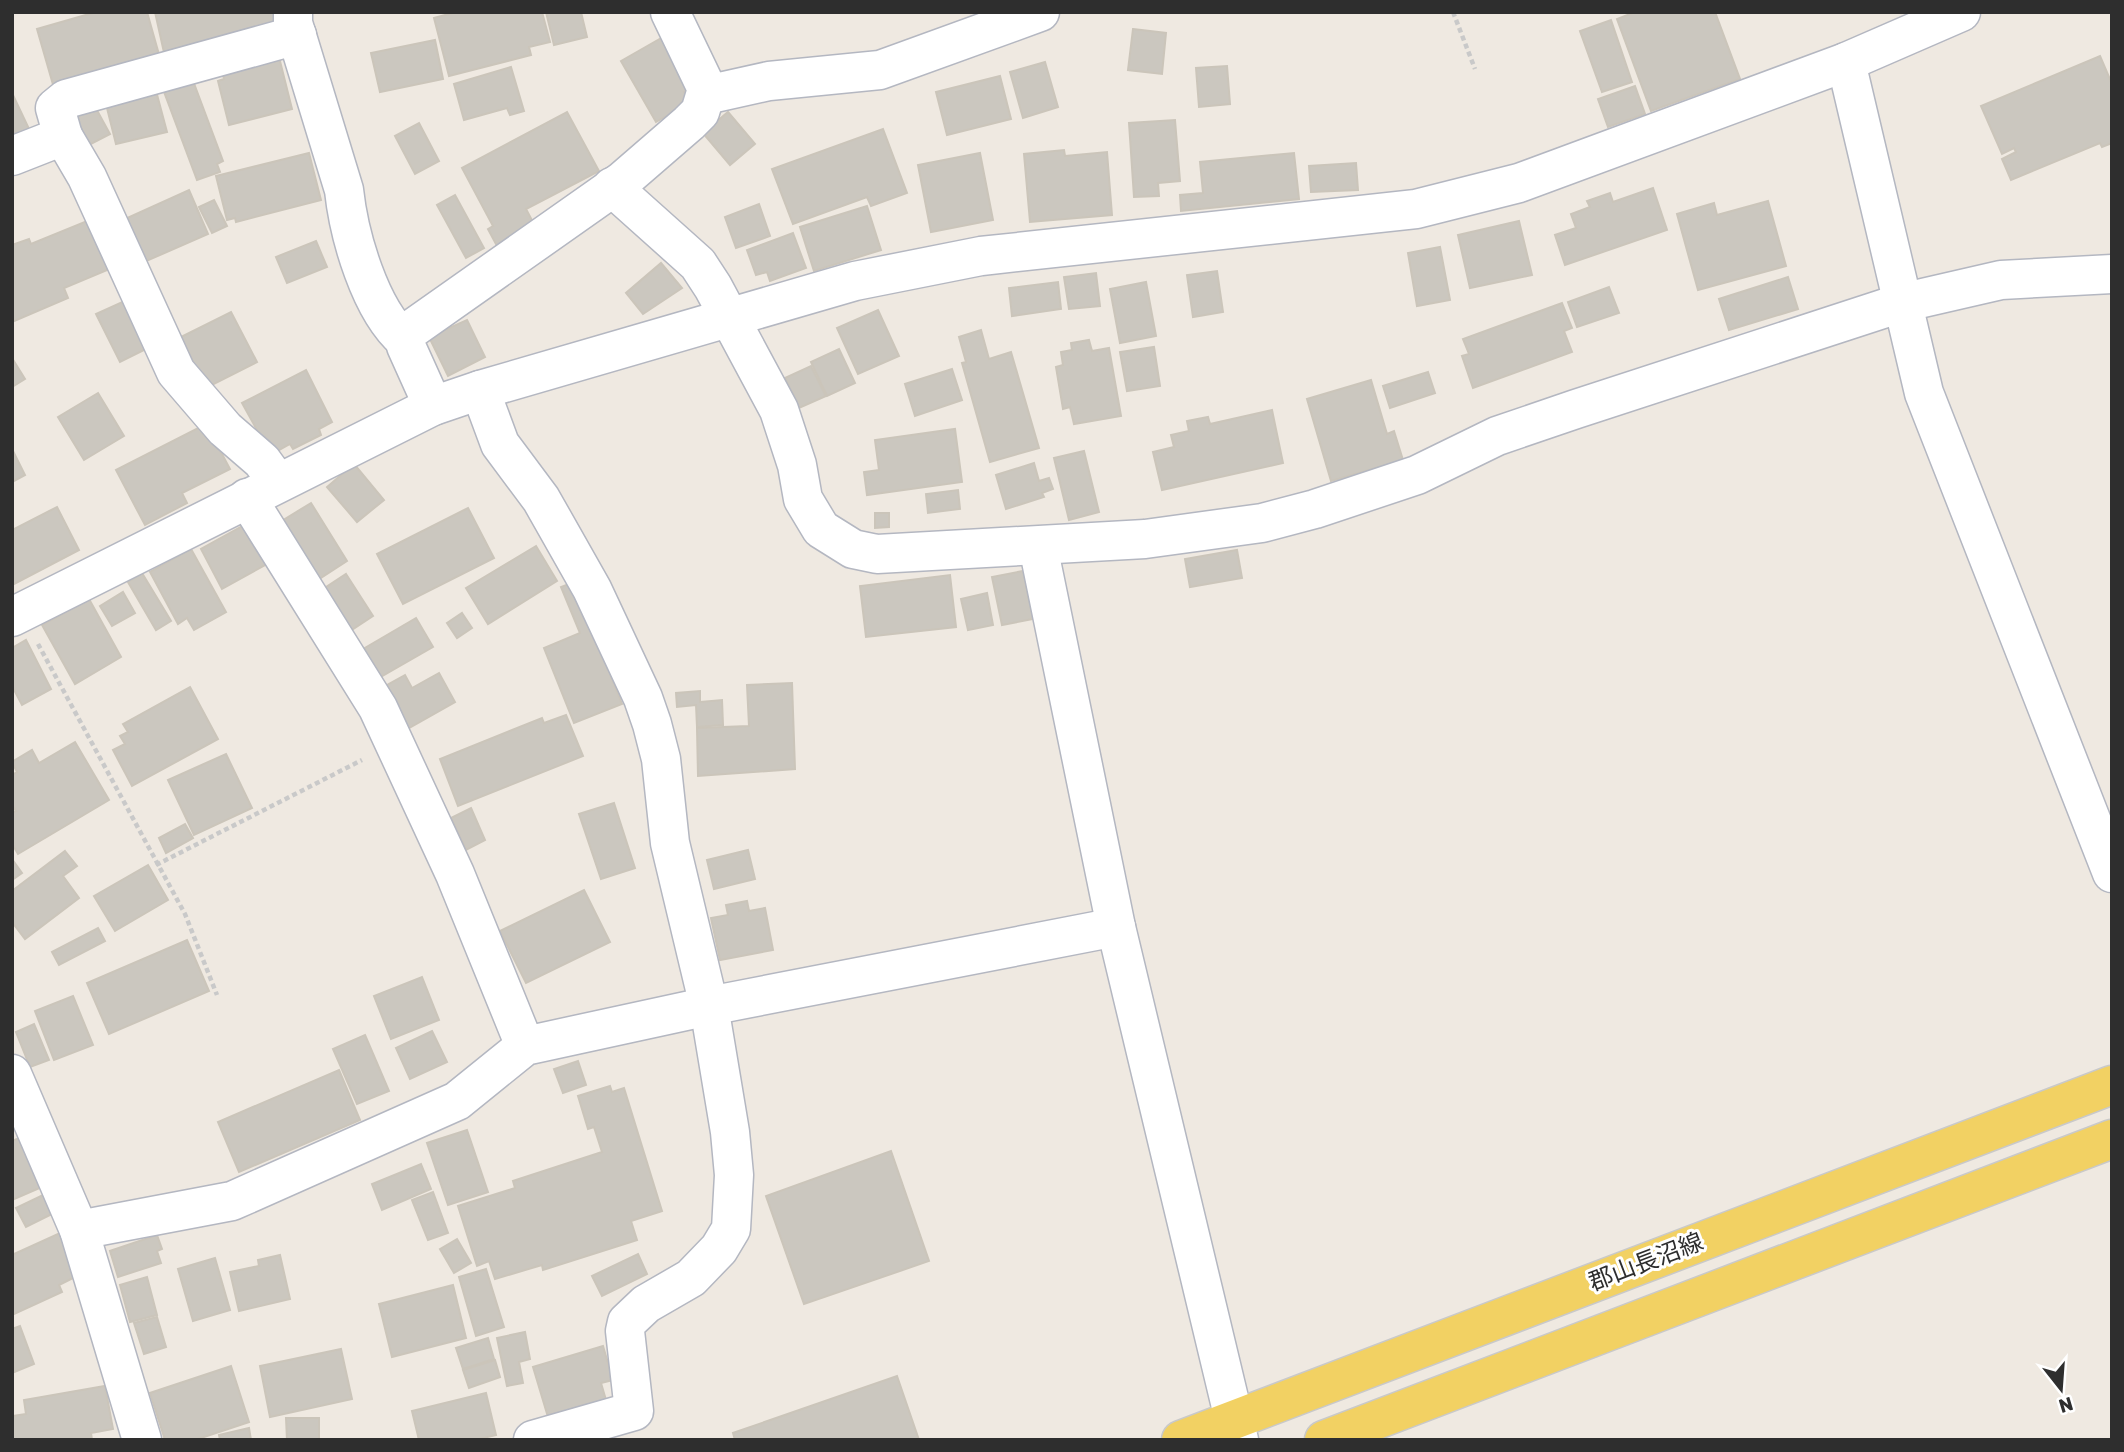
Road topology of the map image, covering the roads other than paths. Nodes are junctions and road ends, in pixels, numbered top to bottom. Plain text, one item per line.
1 (670, 12) edge
2 (1040, 12) edge
3 (1961, 12) edge
4 (295, 24) edge
5 (1846, 62) junction
6 (706, 95) junction
7 (63, 136) junction
8 (12, 156) edge
9 (612, 187) junction
10 (2112, 274) edge
11 (1901, 303) junction
12 (728, 316) junction
13 (405, 340) junction
14 (480, 390) junction
15 (433, 406) junction
16 (263, 490) junction
17 (1038, 546) junction
18 (16, 615) edge
19 (2112, 873) edge
20 (1116, 927) junction
21 (709, 1006) junction
22 (525, 1046) junction
23 (12, 1074) edge
24 (2112, 1085) edge
25 (2112, 1139) edge
26 (79, 1230) junction
27 (638, 1425) edge
28 (1237, 1430) edge
29 (142, 1440) edge
30 (533, 1440) edge
31 (1181, 1440) edge
32 (1324, 1440) edge

1 - 6 street
2 - 6 street
3 - 5 street
4 - 7 street
4 - 13 street
5 - 11 street
5 - 12 street
6 - 9 street
7 - 8 street
7 - 16 street
9 - 12 street
9 - 13 street
10 - 11 street
11 - 17 street
11 - 19 street
12 - 14 street
12 - 17 street
13 - 15 street
14 - 15 street
14 - 21 street
15 - 16 street
16 - 18 street
16 - 22 street
17 - 20 street
20 - 21 street
20 - 28 street
21 - 22 street
21 - 27 street
22 - 26 street
23 - 26 street
24 - 28 main road, 郡山長沼線
25 - 32 main road, 郡山長沼線
26 - 29 street
27 - 30 street
28 - 31 main road, 郡山長沼線

